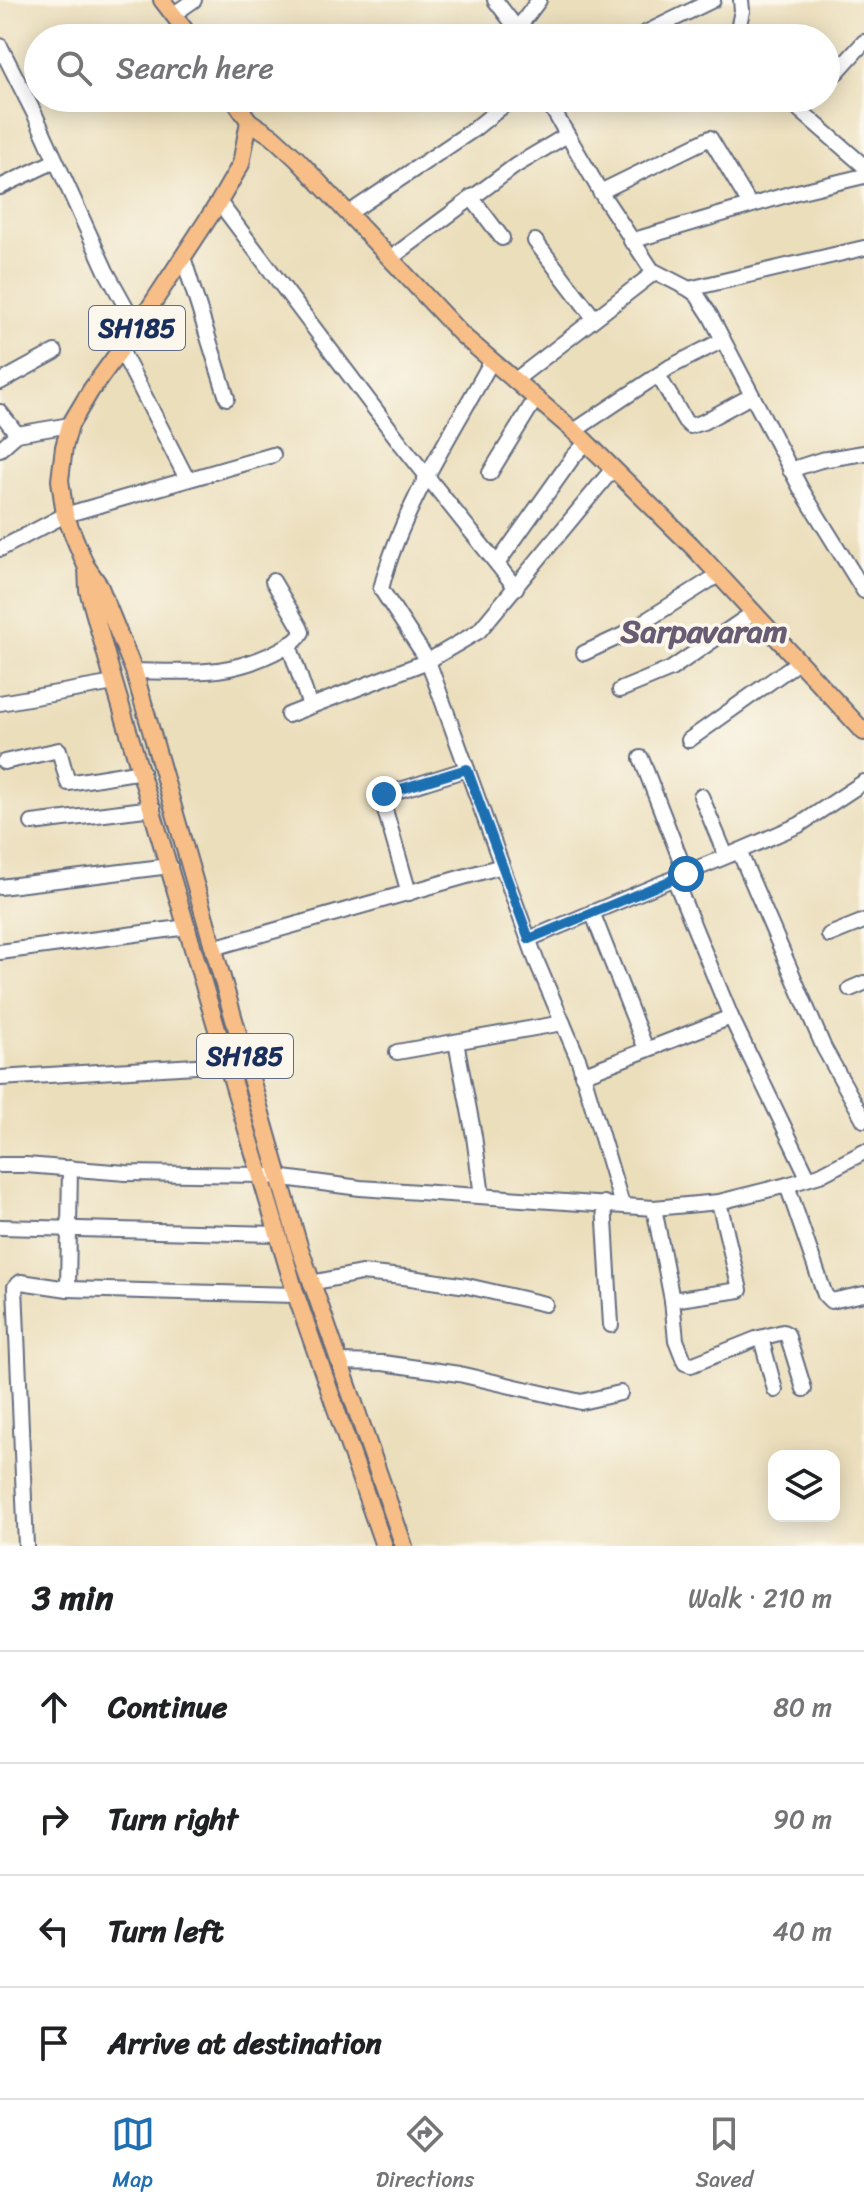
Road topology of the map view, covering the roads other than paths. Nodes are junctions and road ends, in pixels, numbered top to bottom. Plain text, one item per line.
1 (162, 0) edge
2 (194, 0) edge
3 (495, 0) edge
4 (539, 0) edge
5 (713, 0) edge
6 (741, 0) edge
7 (174, 14) junction
8 (181, 24) edge
9 (514, 24) edge
10 (526, 24) edge
11 (664, 24) edge
12 (739, 24) edge
13 (864, 42) edge
14 (0, 46) edge
15 (840, 69) edge
16 (24, 92) edge
17 (33, 112) edge
18 (243, 112) edge
19 (496, 112) edge
20 (554, 112) edge
21 (803, 112) edge
22 (249, 121) junction
23 (567, 135) junction
24 (55, 161) junction
25 (864, 166) edge
26 (864, 176) edge
27 (0, 187) edge
28 (600, 192) junction
29 (471, 197) junction
30 (219, 202) junction
31 (750, 205) junction
32 (349, 213) junction
33 (502, 238) dead end
34 (535, 241) dead end
35 (631, 241) junction
36 (864, 248) edge
37 (183, 257) junction
38 (391, 258) junction
39 (655, 272) junction
40 (689, 289) junction
41 (594, 318) junction
42 (137, 327) junction
43 (723, 340) junction
44 (121, 350) junction
45 (55, 352) dead end
46 (491, 362) junction
47 (658, 375) junction
48 (514, 381) junction
49 (0, 382) edge
50 (751, 396) junction
51 (227, 398) dead end
52 (536, 398) junction
53 (0, 412) edge
54 (70, 425) junction
55 (17, 434) junction
56 (580, 437) junction
57 (0, 449) edge
58 (864, 453) edge
59 (273, 455) dead end
60 (612, 470) junction
61 (790, 470) junction
62 (490, 473) dead end
63 (428, 477) junction
64 (187, 479) junction
65 (65, 515) junction
66 (0, 549) edge
67 (497, 564) junction
68 (86, 566) junction
69 (718, 575) junction
70 (273, 581) dead end
71 (516, 588) junction
72 (864, 591) edge
73 (753, 613) junction
74 (289, 645) junction
75 (584, 653) dead end
76 (428, 661) junction
77 (798, 662) junction
78 (134, 671) junction
79 (114, 683) junction
80 (620, 690) dead end
81 (0, 703) edge
82 (310, 706) junction
83 (288, 715) dead end
84 (864, 732) edge
85 (689, 740) dead end
86 (641, 758) dead end
87 (4, 762) dead end
88 (467, 769) junction
89 (142, 771) junction
90 (864, 782) edge
91 (701, 796) dead end
92 (153, 808) junction
93 (32, 823) dead end
94 (732, 854) junction
95 (170, 866) junction
96 (502, 866) junction
97 (680, 876) junction
98 (0, 887) edge
99 (409, 893) junction
100 (592, 912) junction
101 (864, 921) edge
102 (188, 927) junction
103 (829, 935) dead end
104 (529, 939) junction
105 (213, 948) junction
106 (0, 952) edge
107 (731, 1017) junction
108 (563, 1023) junction
109 (456, 1042) junction
110 (646, 1049) junction
111 (397, 1052) dead end
112 (228, 1064) junction
113 (582, 1075) junction
114 (0, 1078) edge
115 (864, 1120) edge
116 (864, 1152) edge
117 (0, 1165) edge
118 (70, 1168) junction
119 (261, 1175) junction
120 (808, 1177) junction
121 (281, 1178) junction
122 (787, 1185) junction
123 (482, 1196) junction
124 (719, 1202) junction
125 (604, 1203) junction
126 (622, 1205) junction
127 (654, 1208) junction
128 (0, 1227) edge
129 (69, 1229) junction
130 (278, 1234) junction
131 (311, 1283) junction
132 (68, 1289) junction
133 (864, 1294) edge
134 (296, 1295) junction
135 (672, 1300) junction
136 (545, 1304) dead end
137 (611, 1325) dead end
138 (761, 1338) junction
139 (339, 1362) junction
140 (804, 1389) dead end
141 (775, 1390) dead end
142 (620, 1393) dead end
143 (26, 1546) edge
144 (384, 1546) edge
145 (404, 1546) edge

1 - 7 main road
2 - 7 street
3 - 9 street
4 - 10 street
5 - 11 street
6 - 12 street
7 - 8 main road
13 - 15 street
14 - 16 street
17 - 24 street
18 - 22 main road
19 - 32 street
20 - 23 street
21 - 25 street
22 - 30 main road, SH185
22 - 32 main road
23 - 28 street
23 - 29 street
24 - 27 street
24 - 42 street
26 - 31 street
28 - 31 street
28 - 35 street
29 - 33 street
29 - 38 street
30 - 37 main road, SH185
30 - 63 street
31 - 35 street
32 - 38 main road
34 - 41 street
35 - 39 street
36 - 40 street
37 - 42 main road, SH185
37 - 51 street
38 - 46 main road
39 - 40 street
39 - 41 street
40 - 43 street
41 - 48 street
42 - 44 main road, SH185
43 - 47 street
43 - 50 street
44 - 54 main road, SH185
44 - 64 street
45 - 49 street
46 - 48 main road
46 - 63 street
47 - 50 street
47 - 56 street
48 - 52 main road
50 - 61 street
52 - 56 main road
52 - 62 street
53 - 55 street
54 - 55 street
54 - 65 main road, SH185
55 - 57 street
56 - 60 main road
56 - 67 street
58 - 61 street
59 - 64 street
60 - 69 main road
60 - 71 street
61 - 72 street
63 - 67 street
63 - 76 street
64 - 65 street
65 - 66 street
65 - 68 main road, SH185
67 - 71 street
68 - 78 main road, SH185
68 - 79 main road, SH185
69 - 73 main road
69 - 75 street
70 - 74 street
71 - 76 street
73 - 77 main road
73 - 80 street
74 - 78 street
74 - 82 street
76 - 82 street
76 - 88 street
77 - 84 main road
77 - 85 street
78 - 105 main road, SH185
79 - 81 street
79 - 89 main road, SH185
82 - 83 street
86 - 97 street
87 - 89 street
88 - 96 street
88 - 99 street
89 - 92 main road, SH185
90 - 94 street
91 - 94 street
92 - 93 street
92 - 95 main road, SH185
94 - 97 street
94 - 115 street
95 - 98 street
95 - 102 main road, SH185
96 - 99 street
96 - 104 street
97 - 100 street
97 - 107 street
99 - 105 street
100 - 104 street
100 - 110 street
101 - 103 street
102 - 106 street
102 - 112 main road, SH185
104 - 108 street
105 - 121 main road, SH185
107 - 110 street
107 - 120 street
108 - 109 street
108 - 113 street
109 - 111 street
109 - 123 street
110 - 113 street
112 - 114 street
112 - 119 main road, SH185
113 - 126 street
116 - 120 street
117 - 118 street
118 - 119 street
118 - 129 street
119 - 121 street
119 - 130 main road, SH185
120 - 122 street
121 - 123 street
121 - 131 main road, SH185
122 - 124 street
122 - 133 street
123 - 125 street
124 - 127 street
124 - 135 street
125 - 126 street
125 - 137 street
126 - 127 street
127 - 135 street
128 - 129 street
129 - 130 street
129 - 132 street
130 - 134 main road, SH185
131 - 136 street
131 - 139 main road, SH185
132 - 134 street
132 - 143 street
134 - 144 main road, SH185
135 - 138 street
138 - 140 street
138 - 141 street
139 - 142 street
139 - 145 main road, SH185

